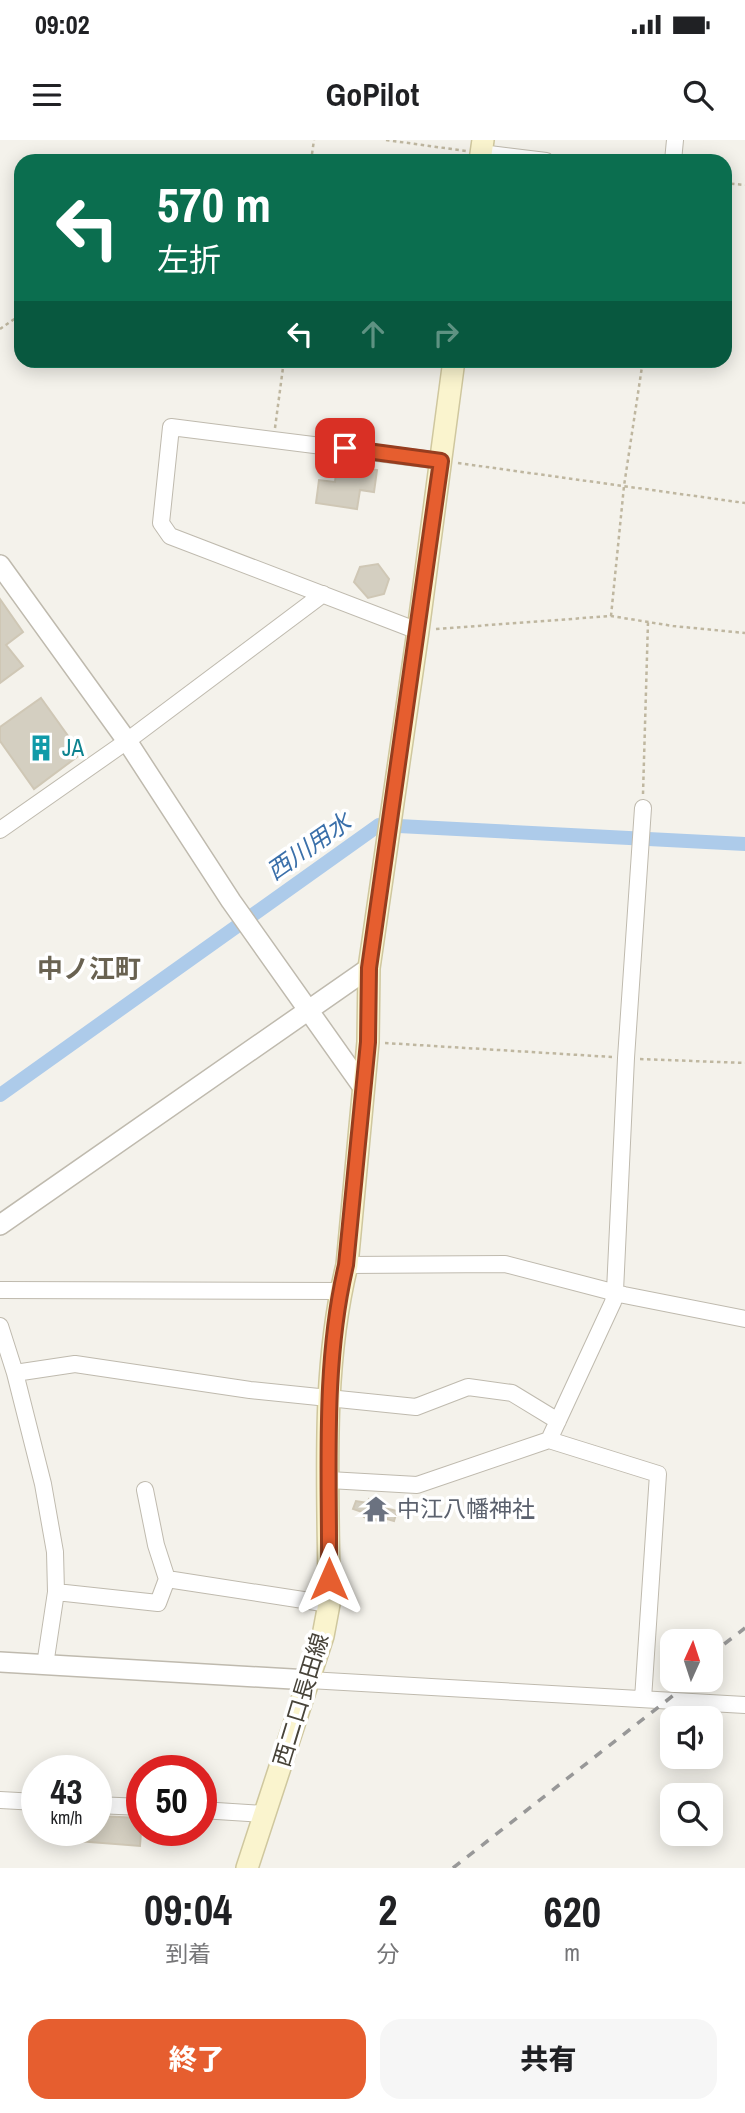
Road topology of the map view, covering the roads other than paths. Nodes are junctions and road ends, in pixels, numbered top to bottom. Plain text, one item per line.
1 (482, 151) edge
2 (501, 154) edge
3 (453, 368) edge
4 (441, 461) junction
5 (0, 565) edge
6 (323, 594) junction
7 (418, 631) junction
8 (127, 741) junction
9 (643, 808) road end
10 (0, 830) edge
11 (369, 968) junction
12 (308, 1010) junction
13 (362, 1086) junction
14 (0, 1225) edge
15 (346, 1265) junction
16 (0, 1290) edge
17 (340, 1291) junction
18 (615, 1291) junction
19 (745, 1318) edge
20 (0, 1326) edge
21 (15, 1373) junction
22 (329, 1397) junction
23 (558, 1421) junction
24 (550, 1440) junction
25 (329, 1480) junction
26 (145, 1490) dead end
27 (167, 1579) junction
28 (56, 1592) junction
29 (329, 1604) junction
30 (0, 1662) edge
31 (45, 1665) junction
32 (309, 1680) junction
33 (643, 1699) junction
34 (745, 1705) edge
35 (0, 1800) edge
36 (21, 1801) edge
37 (217, 1811) edge
38 (265, 1814) junction
39 (247, 1868) edge

1 - 2 street
3 - 4 main road, 西二口長田線
4 - 6 street
4 - 7 main road, 西二口長田線
5 - 8 street
6 - 7 street
6 - 8 street
7 - 11 main road, 西二口長田線
8 - 10 street
8 - 12 street
9 - 18 street
11 - 12 street
11 - 13 main road, 西二口長田線
12 - 13 street
12 - 14 street
13 - 15 main road, 西二口長田線
15 - 17 main road, 西二口長田線
15 - 18 street
16 - 17 street
17 - 22 main road, 西二口長田線
18 - 19 street
18 - 23 street
20 - 21 street
21 - 22 street
21 - 28 street
22 - 23 street
22 - 25 main road, 西二口長田線
23 - 24 street
24 - 25 street
24 - 33 street
25 - 29 main road, 西二口長田線
26 - 27 street
27 - 28 street
27 - 29 street
28 - 31 street
29 - 32 main road, 西二口長田線
30 - 31 street
31 - 32 street
32 - 33 street
32 - 38 main road, 西二口長田線
33 - 34 street
35 - 36 street
37 - 38 street
38 - 39 main road, 西二口長田線

